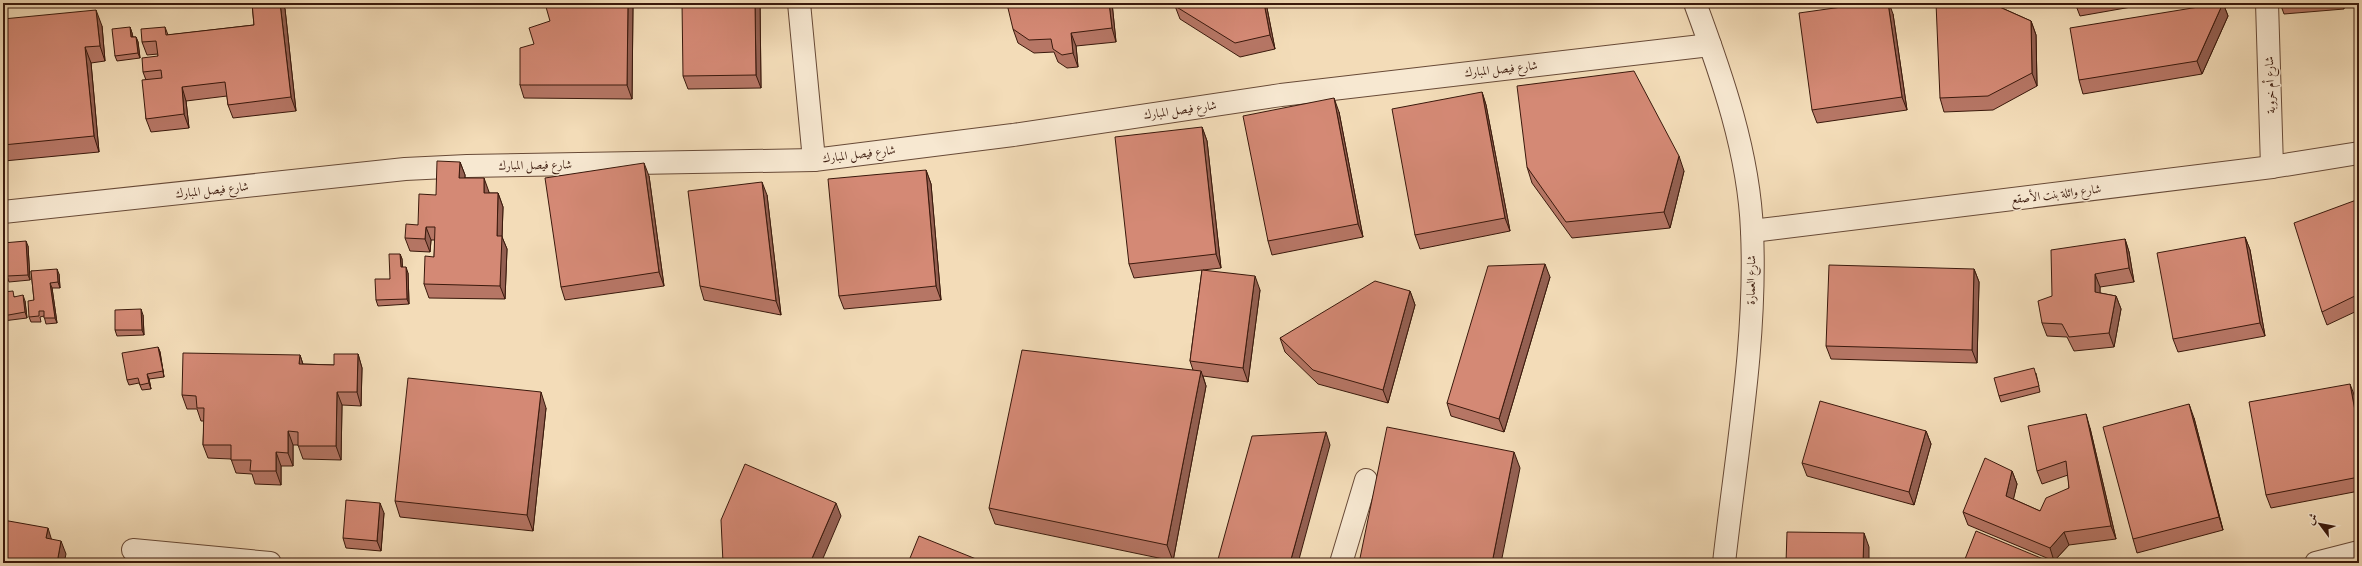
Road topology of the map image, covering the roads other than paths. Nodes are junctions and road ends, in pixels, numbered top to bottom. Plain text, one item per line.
1 (799, 3) edge
2 (1695, 3) edge
3 (2267, 3) edge
4 (1710, 45) junction
5 (2359, 153) edge
6 (814, 160) junction
7 (2272, 167) junction
8 (3, 212) edge
9 (1752, 231) junction
10 (1366, 480) dead end
11 (133, 550) dead end
12 (2359, 552) edge
13 (270, 563) edge
14 (1341, 563) edge
15 (1724, 563) edge
16 (2316, 563) edge

1 - 6 street
2 - 4 street, شارع العمارة
3 - 7 street, شارع أم خروبة
4 - 6 street, شارع فيصل المبارك
4 - 9 street, شارع العمارة
5 - 7 street, شارع وائلة بنت الأصقع
6 - 8 street, شارع فيصل المبارك
7 - 9 street, شارع وائلة بنت الأصقع
9 - 15 street, شارع العمارة
10 - 14 street
11 - 13 street
12 - 16 street

